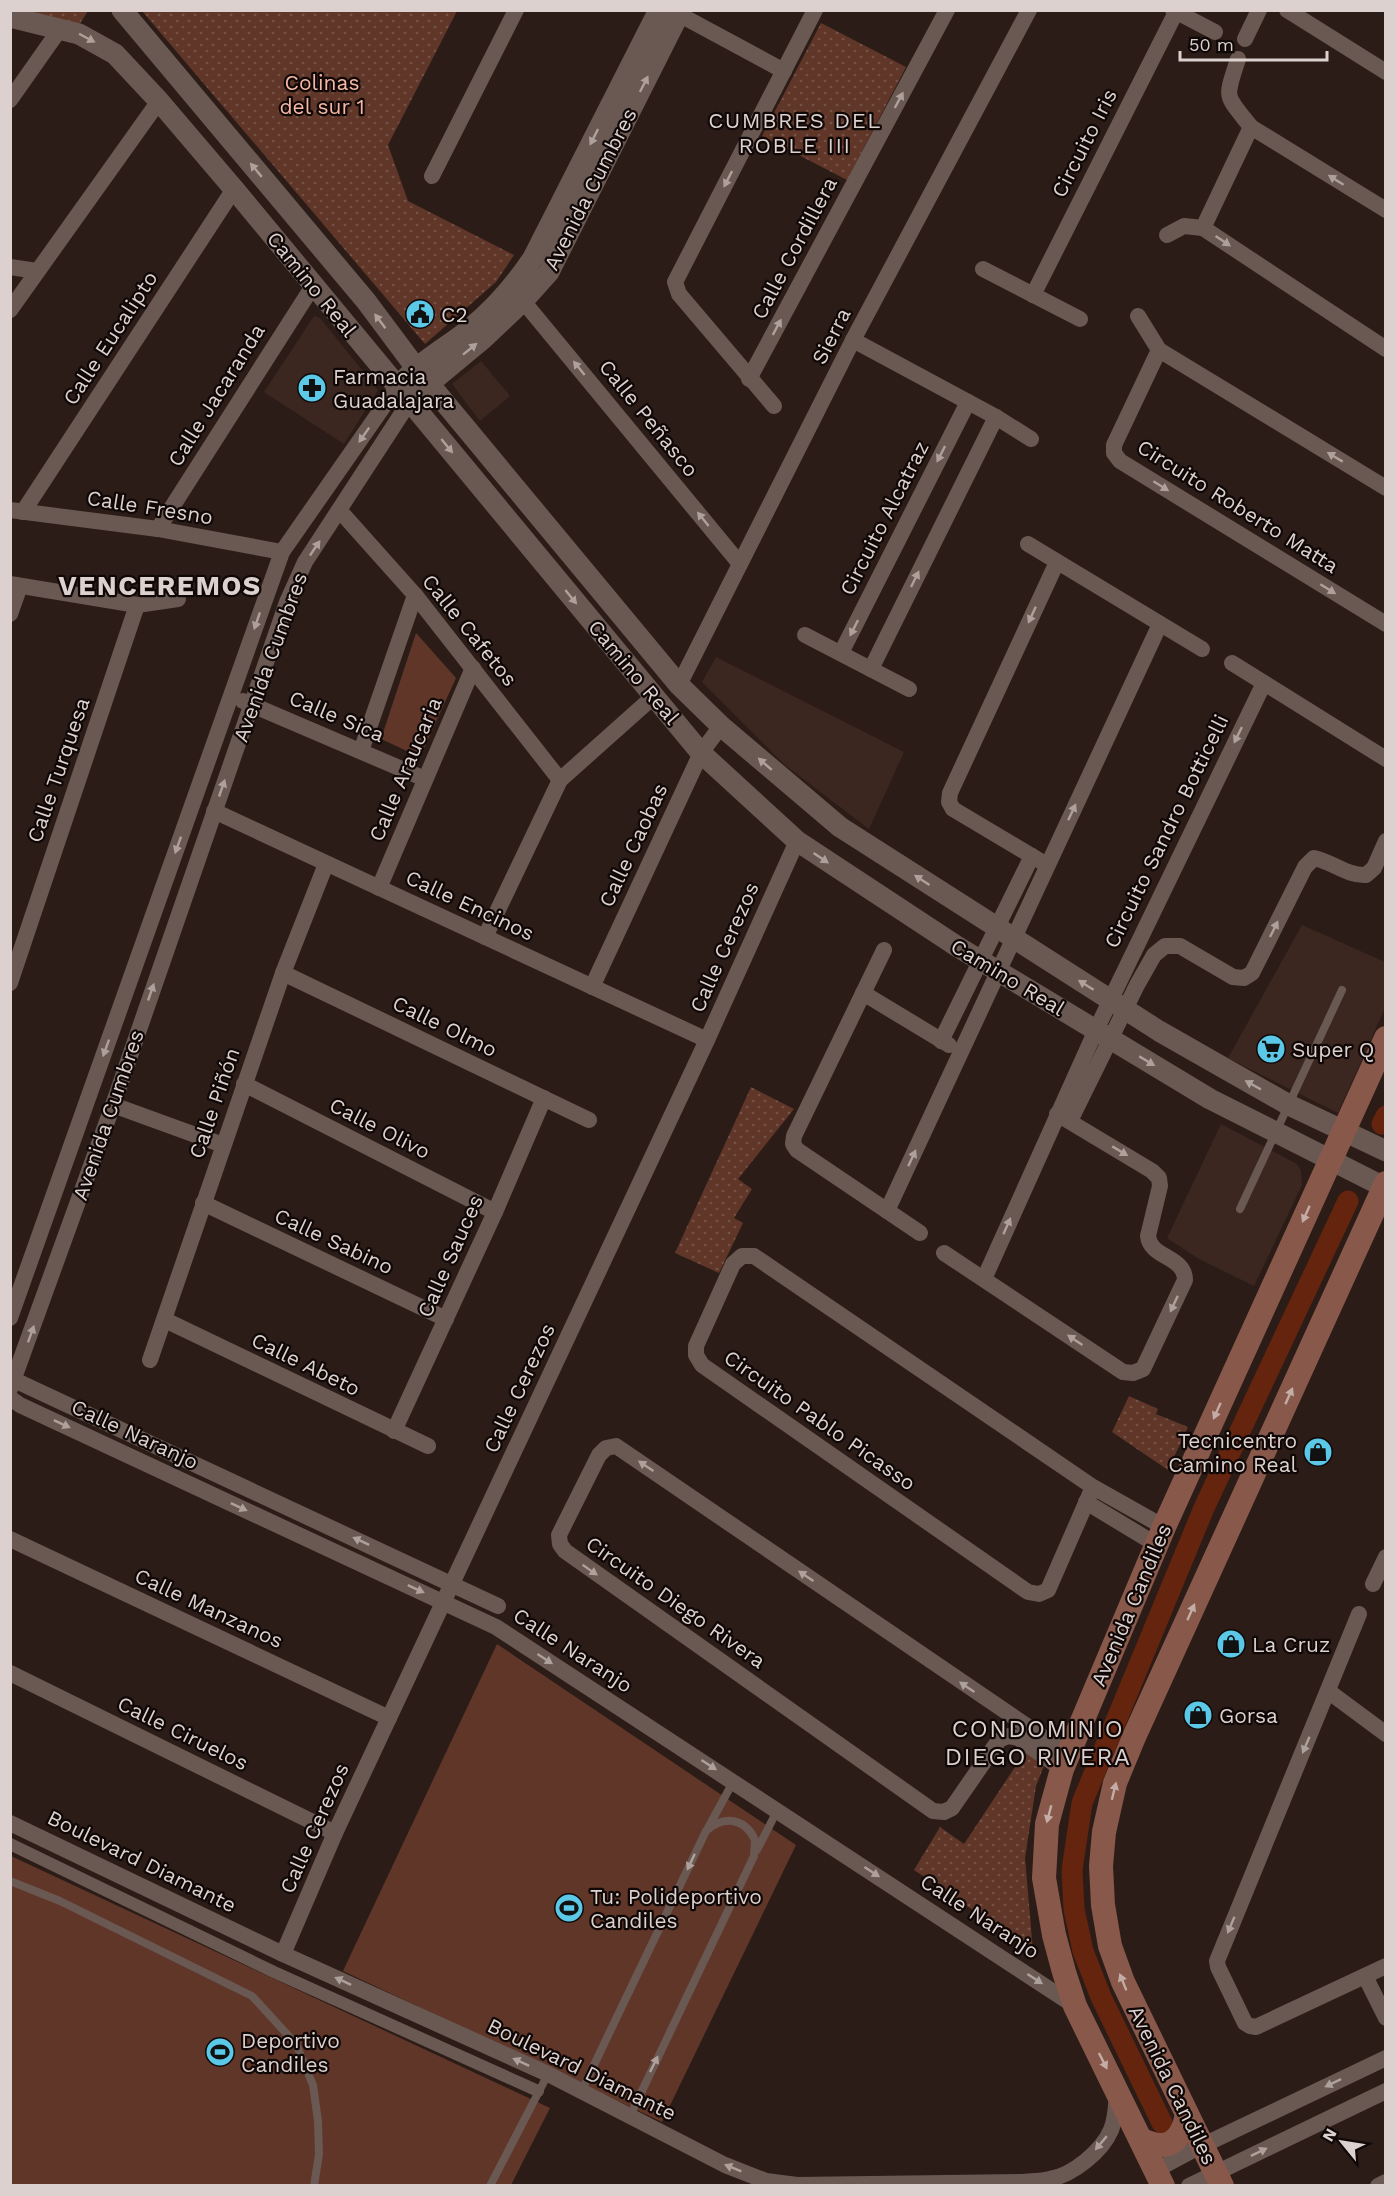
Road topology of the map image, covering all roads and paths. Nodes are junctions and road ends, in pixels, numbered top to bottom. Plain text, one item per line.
1 (122, 10) edge
2 (516, 10) edge
3 (815, 10) edge
4 (947, 10) edge
5 (1029, 10) edge
6 (1259, 10) edge
7 (1287, 10) edge
8 (673, 11) edge
9 (1174, 11) edge
10 (10, 17) edge
11 (60, 29) junction
12 (1215, 32) dead end
13 (1245, 39) dead end
14 (1238, 59) dead end
15 (784, 71) junction
16 (1386, 72) edge
17 (10, 100) edge
18 (159, 101) junction
19 (1251, 126) junction
20 (432, 176) dead end
21 (234, 189) junction
22 (1386, 210) edge
23 (1203, 228) junction
24 (1167, 235) dead end
25 (10, 267) edge
26 (983, 268) dead end
27 (37, 271) junction
28 (313, 286) junction
29 (1033, 295) junction
30 (523, 301) junction
31 (10, 310) edge
32 (1138, 316) dead end
33 (1080, 320) dead end
34 (853, 340) junction
35 (1386, 349) edge
36 (1159, 350) junction
37 (422, 375) junction
38 (749, 379) junction
39 (404, 394) junction
40 (968, 402) junction
41 (774, 406) dead end
42 (996, 417) junction
43 (1031, 439) dead end
44 (1386, 488) edge
45 (16, 511) edge
46 (340, 511) junction
47 (158, 529) junction
48 (1028, 544) dead end
49 (282, 552) junction
50 (1057, 562) junction
51 (740, 564) junction
52 (15, 585) edge
53 (415, 595) junction
54 (178, 599) dead end
55 (137, 605) junction
56 (10, 614) edge
57 (1160, 624) junction
58 (1386, 624) edge
59 (805, 635) dead end
60 (1202, 649) dead end
61 (841, 653) junction
62 (1232, 663) dead end
63 (473, 668) junction
64 (871, 669) junction
65 (1264, 683) junction
66 (679, 685) junction
67 (909, 689) dead end
68 (653, 697) junction
69 (230, 698) junction
70 (251, 704) junction
71 (721, 726) junction
72 (362, 751) junction
73 (701, 753) junction
74 (1386, 759) edge
75 (425, 779) junction
76 (560, 780) junction
77 (214, 811) junction
78 (797, 841) junction
79 (1386, 841) edge
80 (1032, 856) junction
81 (326, 864) junction
82 (1047, 865) junction
83 (379, 888) junction
84 (1005, 933) junction
85 (485, 937) junction
86 (884, 950) dead end
87 (989, 966) junction
88 (283, 974) junction
89 (10, 983) edge
90 (592, 987) junction
91 (1342, 990) dead end
92 (863, 993) junction
93 (1118, 1005) junction
94 (1103, 1035) junction
95 (1386, 1038) edge
96 (707, 1040) junction
97 (941, 1041) junction
98 (961, 1052) junction
99 (244, 1084) junction
100 (544, 1098) junction
101 (113, 1105) junction
102 (1289, 1105) junction
103 (1064, 1118) junction
104 (589, 1120) dead end
105 (1343, 1131) junction
106 (1275, 1134) junction
107 (223, 1145) junction
108 (1386, 1151) edge
109 (1330, 1161) junction
110 (1385, 1186) edge
111 (203, 1203) junction
112 (1240, 1209) dead end
113 (887, 1211) junction
114 (495, 1212) junction
115 (920, 1233) dead end
116 (944, 1253) dead end
117 (984, 1280) junction
118 (10, 1318) edge
119 (446, 1319) junction
120 (165, 1320) junction
121 (150, 1360) dead end
122 (12, 1382) edge
123 (10, 1398) edge
124 (394, 1431) junction
125 (428, 1446) dead end
126 (1090, 1495) junction
127 (1160, 1536) junction
128 (10, 1539) edge
129 (1384, 1563) edge
130 (452, 1584) junction
131 (1373, 1584) dead end
132 (443, 1602) junction
133 (498, 1606) dead end
134 (1359, 1614) dead end
135 (10, 1673) edge
136 (1329, 1691) junction
137 (389, 1718) junction
138 (1386, 1734) edge
139 (1065, 1762) junction
140 (733, 1781) junction
141 (778, 1809) junction
142 (10, 1822) edge
143 (706, 1831) junction
144 (335, 1833) junction
145 (10, 1844) edge
146 (754, 1856) junction
147 (10, 1881) edge
148 (283, 1954) junction
149 (1385, 1966) edge
150 (1365, 1976) junction
151 (1075, 2006) junction
152 (1386, 2018) edge
153 (1386, 2058) edge
154 (548, 2074) junction
155 (1117, 2089) junction
156 (538, 2091) junction
157 (1386, 2091) edge
158 (581, 2092) junction
159 (1187, 2115) junction
160 (629, 2117) junction
161 (1142, 2140) junction
162 (1198, 2148) junction
163 (1160, 2174) edge
164 (1215, 2178) edge
165 (1386, 2182) edge
166 (314, 2186) edge
167 (490, 2186) edge
168 (1189, 2186) edge
169 (1378, 2186) edge

37 -> 1 street, Camino Real
2 - 20 street
3 - 15 street
38 -> 4 street, Calle Cordillera
5 - 34 street, Sierra
6 - 13 street
7 - 16 street
8 - 15 street
30 -> 8 street, Avenida Cumbres
8 -> 37 street, Avenida Cumbres
9 - 12 street, Circuito Iris
9 - 29 street, Circuito Iris
10 - 11 street, Camino Real
11 - 17 street
11 -> 18 street, Camino Real
14 - 19 street
15 -> 38 street
18 - 21 street, Camino Real
18 - 27 street
22 -> 19 street
19 - 23 street
21 - 28 street, Camino Real
21 - 45 street, Calle Eucalipto
23 - 24 street
23 -> 35 street
25 - 27 street
26 - 29 street
27 - 31 street
28 - 39 street, Camino Real
28 - 47 street, Calle Jacaranda
29 - 33 street
37 -> 30 street, Avenida Cumbres
51 -> 30 street, Calle Peñasco
32 - 36 street
34 - 40 street
34 - 51 street, Sierra
44 -> 36 street
36 -> 58 street, Circuito Roberto Matta
37 - 39 street, Avenida Cumbres
37 - 66 street, Camino Real
38 - 41 street
39 - 46 street, Avenida Cumbres
39 -> 49 street, Avenida Cumbres
39 -> 68 street, Camino Real
40 - 42 street
40 -> 61 street, Circuito Alcatraz
42 - 43 street
64 -> 42 street
45 - 47 street, Calle Fresno
46 - 53 street, Calle Cafetos
70 -> 46 street, Avenida Cumbres
47 - 49 street, Calle Fresno
48 - 50 street
49 -> 69 street, Avenida Cumbres
50 - 57 street
50 -> 80 street
51 - 66 street, Sierra
52 - 55 street
52 - 56 street
53 - 63 street, Calle Cafetos
53 - 72 street
54 - 55 street
55 - 89 street, Calle Turquesa
57 - 60 street
82 -> 57 street
59 - 61 street
61 - 64 street
62 - 65 street
63 - 75 street, Calle Araucaria
63 - 76 street, Calle Cafetos
64 - 67 street
65 - 74 street
65 -> 93 street, Circuito Sandro Botticelli
66 - 71 street, Camino Real
68 - 73 street, Camino Real
68 - 76 street
69 - 70 street, Calle Sica
69 -> 118 street, Avenida Cumbres
70 - 72 street, Calle Sica
77 -> 70 street, Avenida Cumbres
71 - 73 street, Calle Caobas
84 -> 71 street, Camino Real
72 - 75 street, Calle Sica
73 - 78 street, Camino Real
73 - 90 street, Calle Caobas
75 - 83 street, Calle Araucaria
76 - 85 street
77 - 81 street, Calle Encinos
101 -> 77 street, Avenida Cumbres
78 -> 87 street, Camino Real
78 - 96 street, Calle Cerezos
93 -> 79 street, Circuito Sandro Botticelli
80 - 82 street
80 - 84 street
81 - 83 street, Calle Encinos
81 - 88 street, Calle Piñón
82 - 84 street
83 - 85 street, Calle Encinos
84 - 87 street
93 -> 84 street, Camino Real
85 - 90 street, Calle Encinos
86 - 92 street
87 - 94 street, Camino Real
87 - 97 street
87 - 98 street
88 - 99 street, Calle Piñón
88 - 100 street, Calle Olmo
90 - 96 street, Calle Encinos
91 - 102 lane
92 - 97 street
92 - 113 street
93 - 94 street
102 -> 93 street, Camino Real
94 - 103 street
94 -> 106 street, Camino Real
95 - 105 main road, Avenida Candiles
96 - 130 street, Calle Cerezos
97 - 98 street
113 -> 98 street
99 - 107 street, Calle Piñón
99 - 114 street, Calle Olivo
100 - 104 street, Calle Olmo
100 - 114 street, Calle Sauces
101 - 107 street
122 -> 101 street, Avenida Cumbres
102 - 105 street, Camino Real
102 - 106 lane
117 -> 103 street
103 -> 117 street
105 - 108 street, Camino Real
105 - 109 main road, Avenida Candiles
106 - 109 street, Camino Real
106 - 112 lane
107 - 111 street, Calle Piñón
109 - 110 street, Camino Real
109 -> 127 main road, Avenida Candiles
159 -> 110 main road, Avenida Candiles
111 - 119 street, Calle Sabino
111 - 120 street, Calle Piñón
113 - 115 street
114 - 119 street, Calle Sauces
116 - 117 street
119 - 124 street, Calle Sauces
120 - 121 street, Calle Piñón
120 - 124 street, Calle Abeto
130 -> 122 street, Calle Naranjo
123 -> 132 street, Calle Naranjo
124 - 125 street, Calle Abeto
126 - 126 street, Circuito Pablo Picasso
126 - 127 street, Circuito Pablo Picasso
127 - 139 main road, Avenida Candiles
128 - 137 street, Calle Manzanos
129 - 131 street
130 - 132 street, Calle Cerezos
130 - 133 street, Calle Naranjo
132 - 137 street, Calle Cerezos
132 -> 140 street, Calle Naranjo
134 - 136 street
135 - 144 street, Calle Ciruelos
136 - 138 street
136 -> 150 street
137 - 144 street, Calle Cerezos
139 -> 139 street, Circuito Diego Rivera
139 -> 151 main road, Avenida Candiles
140 - 141 street, Calle Naranjo
140 - 143 lane
141 - 146 lane
141 -> 151 street, Calle Naranjo
142 - 148 street, Boulevard Diamante
143 - 146 lane
143 -> 158 lane
144 - 148 street, Calle Cerezos
145 - 156 street, Boulevard Diamante
160 -> 146 lane
147 - 166 lane
154 -> 148 street, Boulevard Diamante
149 - 150 street
150 - 152 street
151 -> 155 main road, Avenida Candiles
153 -> 162 street
154 - 156 lane
154 - 158 street, Boulevard Diamante
155 -> 160 street, Boulevard Diamante
155 - 161 main road, Avenida Candiles
156 - 167 lane
164 -> 157 street
158 - 160 street, Boulevard Diamante
159 - 161 main road
159 - 162 main road, Avenida Candiles
161 - 163 main road, Avenida Candiles
162 - 163 street
162 - 164 main road, Avenida Candiles
164 - 168 street
165 - 169 street

